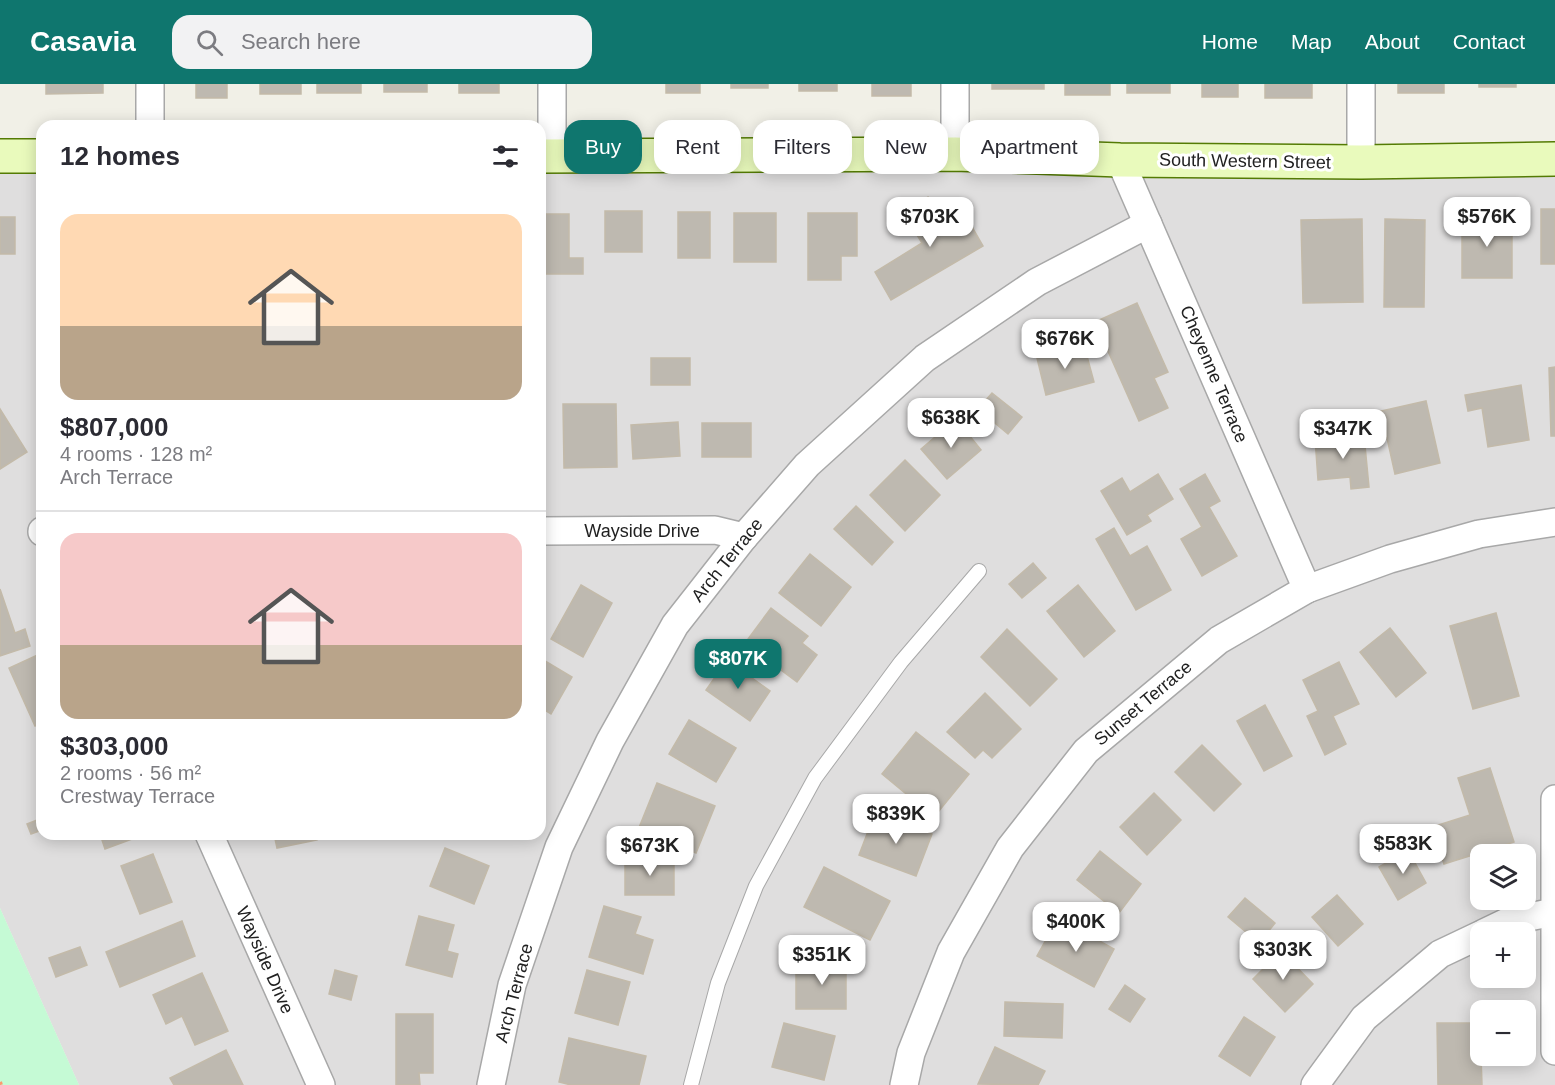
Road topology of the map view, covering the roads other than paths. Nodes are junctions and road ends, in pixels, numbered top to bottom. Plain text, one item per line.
1 (150, 84) edge
2 (552, 84) edge
3 (955, 84) edge
4 (1361, 84) edge
5 (150, 120) edge
6 (955, 154) junction
7 (0, 156) edge
8 (36, 156) edge
9 (546, 156) edge
10 (1555, 159) edge
11 (1120, 160) junction
12 (1361, 162) junction
13 (1148, 224) junction
14 (1555, 522) edge
15 (546, 531) edge
16 (744, 537) junction
17 (979, 571) dead end
18 (1307, 589) junction
19 (1555, 799) edge
20 (212, 840) edge
21 (1554, 912) edge
22 (1507, 922) edge
23 (1470, 940) edge
24 (1555, 1051) edge
25 (321, 1085) edge
26 (491, 1085) edge
27 (691, 1085) edge
28 (904, 1085) edge
29 (1315, 1085) edge

1 - 5 street
2 - 9 street
3 - 6 street
4 - 12 street
6 - 9 main road, South Western Street
6 - 11 main road, South Western Street
7 - 8 main road
10 - 12 main road, South Western Street
11 - 12 main road, South Western Street
11 - 13 street, Cheyenne Terrace
13 - 16 street, Arch Terrace
13 - 18 street, Cheyenne Terrace
14 - 18 street, Sunset Terrace
15 - 16 street, Wayside Drive
16 - 26 street, Arch Terrace
17 - 27 lane
18 - 28 street, Sunset Terrace
19 - 21 street
20 - 25 street, Wayside Drive
21 - 22 street
21 - 24 street
23 - 29 street

